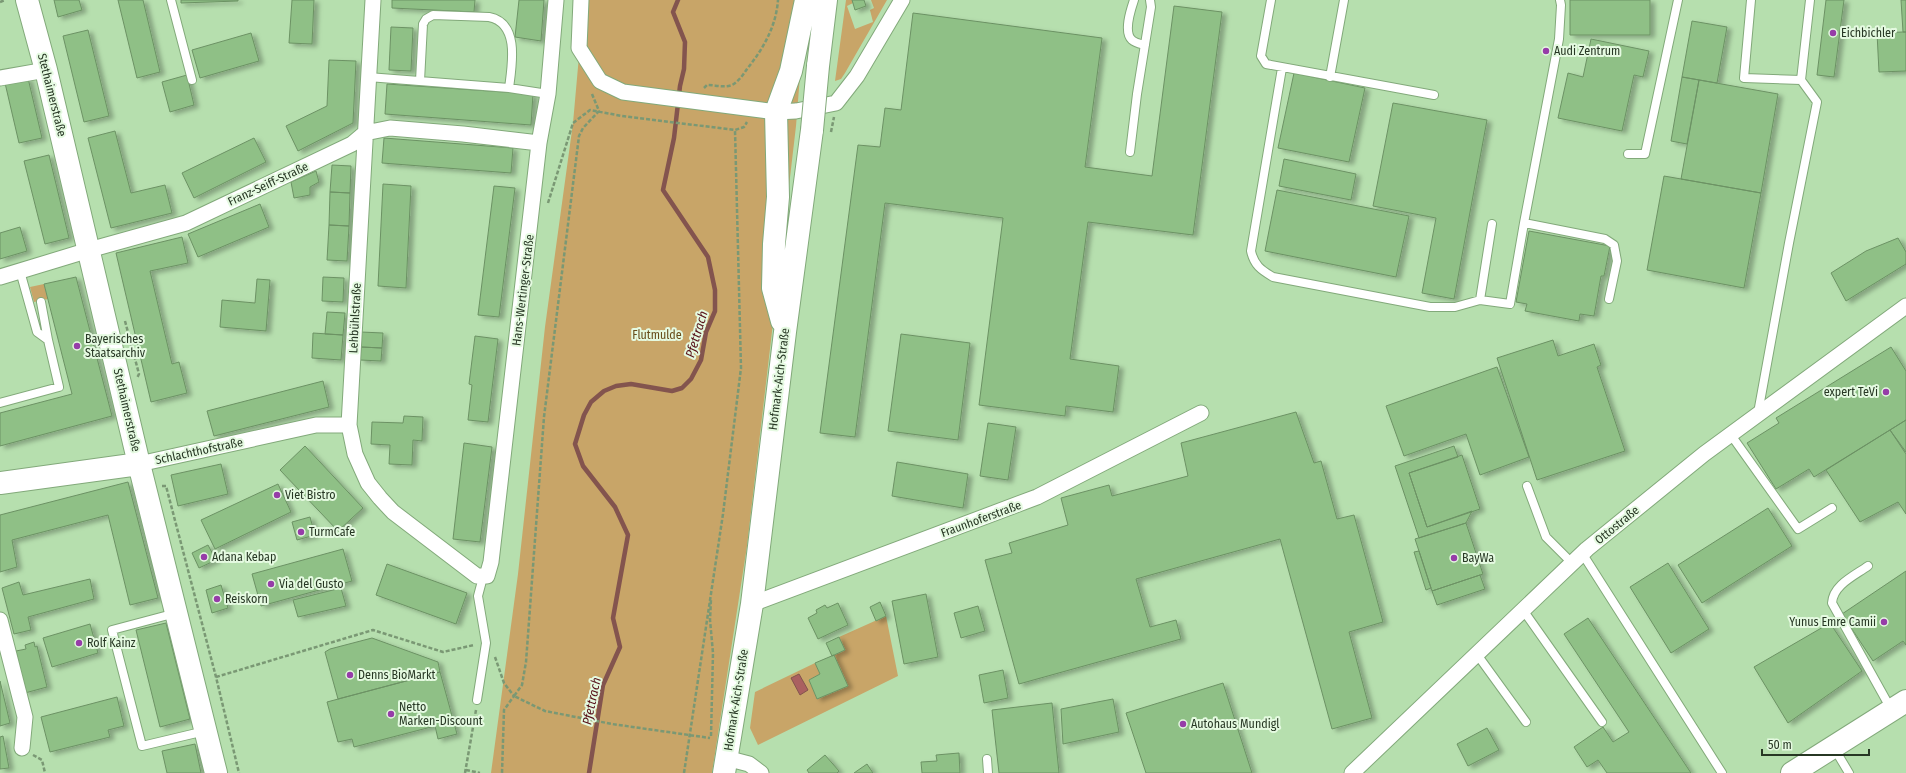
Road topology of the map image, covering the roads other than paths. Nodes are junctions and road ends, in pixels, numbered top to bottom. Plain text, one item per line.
1 (27, 0) edge
2 (170, 0) edge
3 (373, 0) edge
4 (556, 0) edge
5 (581, 0) edge
6 (806, 0) edge
7 (826, 0) edge
8 (902, 0) edge
9 (1134, 0) edge
10 (1150, 0) edge
11 (1271, 0) edge
12 (1344, 0) edge
13 (1560, 0) edge
14 (1678, 0) edge
15 (1751, 0) edge
16 (1810, 0) edge
17 (1145, 45) junction
18 (1282, 68) junction
19 (46, 70) junction
20 (368, 77) junction
21 (1330, 77) junction
22 (0, 78) edge
23 (192, 80) dead end
24 (1801, 80) junction
25 (420, 81) junction
26 (509, 88) junction
27 (548, 94) junction
28 (1434, 95) dead end
29 (776, 112) junction
30 (365, 133) junction
31 (539, 144) junction
32 (1130, 152) dead end
33 (1628, 154) dead end
34 (1524, 223) junction
35 (1492, 224) dead end
36 (89, 250) junction
37 (20, 271) junction
38 (0, 277) edge
39 (1609, 299) dead end
40 (1480, 300) junction
41 (41, 302) dead end
42 (1906, 306) edge
43 (785, 332) junction
44 (48, 340) junction
45 (0, 403) edge
46 (1200, 413) dead end
47 (1758, 415) junction
48 (349, 425) junction
49 (1731, 435) junction
50 (142, 473) junction
51 (0, 483) edge
52 (1527, 486) dead end
53 (1832, 508) dead end
54 (1577, 558) junction
55 (1868, 566) dead end
56 (483, 577) junction
57 (752, 604) junction
58 (1523, 610) junction
59 (176, 613) junction
60 (0, 620) edge
61 (1476, 653) junction
62 (477, 700) road end
63 (1899, 705) edge
64 (1526, 722) dead end
65 (1602, 722) dead end
66 (206, 731) junction
67 (1832, 746) junction
68 (22, 748) road end
69 (720, 759) edge
70 (987, 759) dead end
71 (1796, 772) edge
72 (216, 773) edge
73 (761, 773) edge
74 (988, 773) edge
75 (1352, 773) edge
76 (1722, 773) edge
77 (1849, 773) edge

1 - 19 main road, Stethaimerstraße
2 - 23 lane
3 - 20 street, Lehbühlstraße
4 - 27 street, Hans-Wertinger-Straße
5 - 29 street
6 - 29 main road
7 - 43 main road, Hofmark-Aich-Straße, bridge
8 - 29 street
9 - 17 lane
10 - 17 lane
11 - 18 lane
12 - 21 lane
13 - 34 lane
14 - 33 lane
15 - 24 lane
16 - 24 lane
17 - 32 lane
18 - 21 lane
18 - 40 lane
19 - 22 street
19 - 36 main road, Stethaimerstraße
20 - 25 lane
20 - 30 street, Lehbühlstraße
21 - 28 lane
24 - 47 lane
25 - 26 lane
25 - 26 lane
26 - 27 lane
27 - 31 street, Hans-Wertinger-Straße
29 - 43 main road
30 - 31 street, Franz-Seiff-Straße
30 - 36 street, Franz-Seiff-Straße
30 - 48 street, Lehbühlstraße
31 - 56 street, Hans-Wertinger-Straße
34 - 39 lane
34 - 40 lane
35 - 40 lane
36 - 37 street, Franz-Seiff-Straße
36 - 50 main road, Stethaimerstraße
37 - 38 street, Franz-Seiff-Straße
37 - 44 lane
41 - 44 lane
42 - 47 street, Ottostraße
43 - 57 main road, Hofmark-Aich-Straße
44 - 45 lane
46 - 57 street, Fraunhoferstraße
47 - 49 street, Ottostraße
48 - 50 street, Schlachthofstraße
48 - 56 street, Lehbühlstraße
49 - 53 lane
49 - 54 street, Ottostraße
50 - 51 main road, Schlachthofstraße
50 - 59 main road, Stethaimerstraße
52 - 54 lane
54 - 58 street, Ottostraße
54 - 76 lane
55 - 63 lane
56 - 62 lane
57 - 69 main road, Hofmark-Aich-Straße
58 - 61 street, Ottostraße
58 - 65 lane
59 - 66 main road, Stethaimerstraße
59 - 66 lane
60 - 68 street
61 - 64 lane
61 - 75 street, Ottostraße
63 - 67 main road
66 - 72 main road, Stethaimerstraße
67 - 71 main road
67 - 77 lane
69 - 73 street, Hofmark-Aich-Straße
70 - 74 lane

